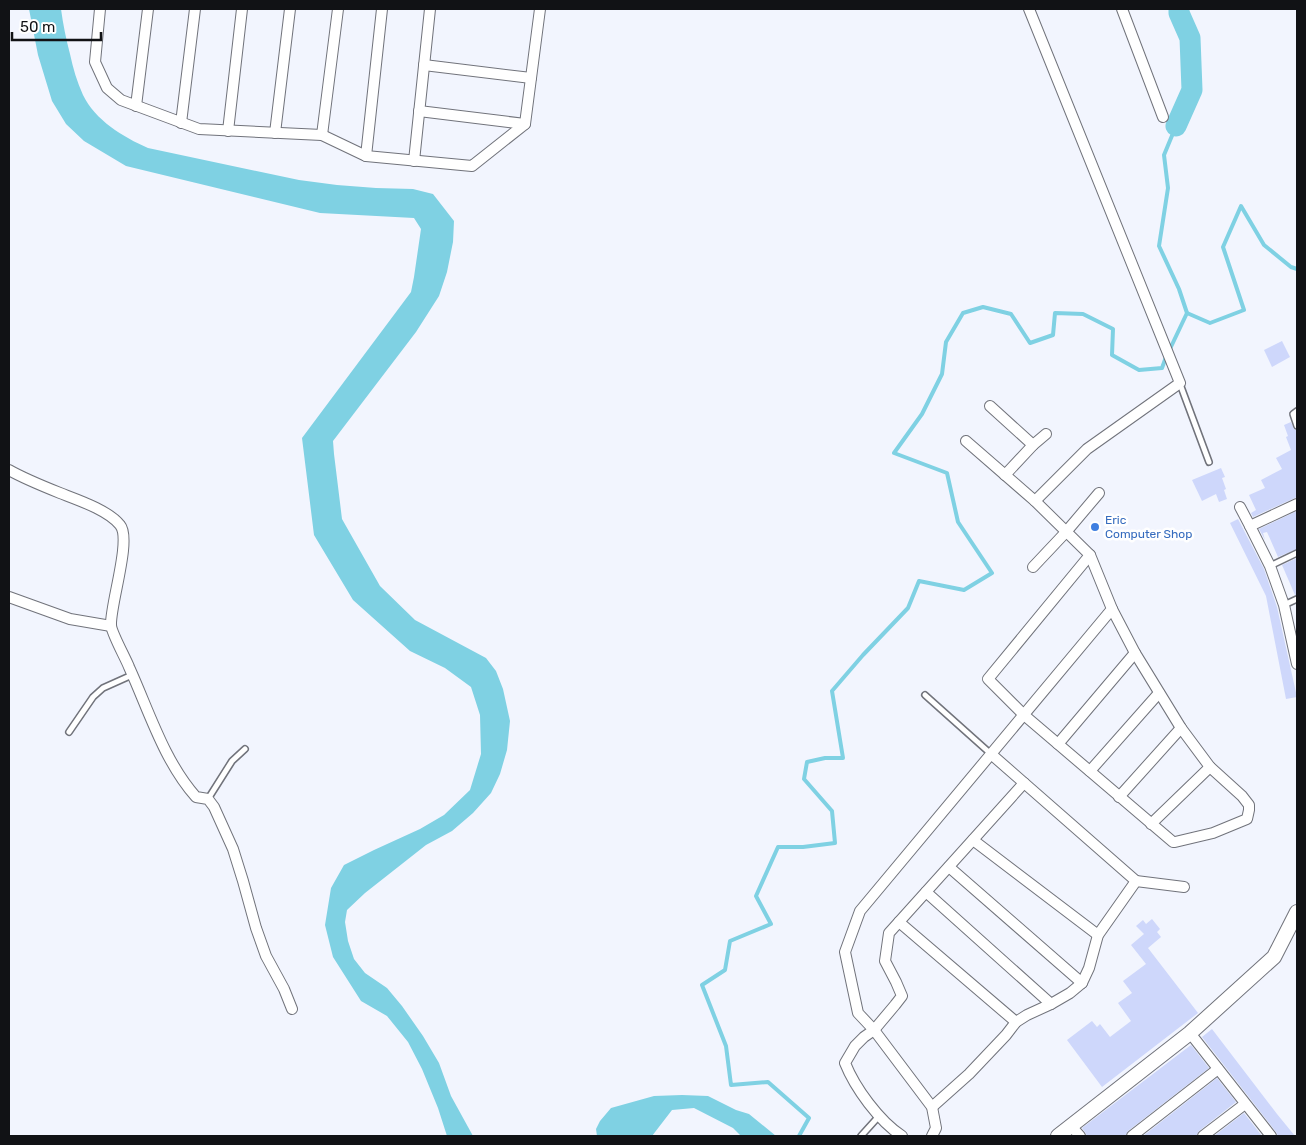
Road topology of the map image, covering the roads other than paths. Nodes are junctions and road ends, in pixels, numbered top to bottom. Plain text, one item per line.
1 (100, 9) edge
2 (148, 9) edge
3 (195, 9) edge
4 (242, 9) edge
5 (290, 9) edge
6 (338, 9) edge
7 (382, 9) edge
8 (430, 9) edge
9 (540, 9) edge
10 (1029, 9) edge
11 (1122, 9) edge
12 (424, 65) junction
13 (531, 78) junction
14 (136, 106) junction
15 (419, 111) junction
16 (1163, 117) dead end
17 (182, 123) junction
18 (525, 124) junction
19 (228, 131) junction
20 (275, 133) junction
21 (322, 135) junction
22 (366, 156) junction
23 (414, 161) junction
24 (1180, 383) junction
25 (990, 406) dead end
26 (1297, 410) edge
27 (1297, 426) edge
28 (1046, 434) dead end
29 (966, 441) dead end
30 (1034, 445) junction
31 (1209, 462) dead end
32 (9, 470) edge
33 (1005, 475) junction
34 (1099, 493) dead end
35 (1035, 501) junction
36 (1297, 504) edge
37 (1240, 507) dead end
38 (1250, 526) junction
39 (1066, 532) junction
40 (1297, 553) edge
41 (1090, 555) junction
42 (1270, 566) junction
43 (1033, 567) dead end
44 (9, 597) edge
45 (1297, 599) edge
46 (1284, 605) junction
47 (1112, 609) junction
48 (111, 626) junction
49 (1296, 649) edge
50 (1135, 653) junction
51 (1297, 664) edge
52 (133, 674) junction
53 (1159, 693) junction
54 (925, 695) dead end
55 (1024, 715) junction
56 (1181, 728) junction
57 (69, 732) dead end
58 (1058, 744) junction
59 (245, 749) dead end
60 (991, 754) junction
61 (1210, 767) junction
62 (1090, 771) junction
63 (1024, 783) junction
64 (1120, 796) junction
65 (208, 798) junction
66 (1151, 824) junction
67 (973, 840) junction
68 (949, 867) junction
69 (1136, 881) junction
70 (1184, 887) dead end
71 (926, 892) junction
72 (1297, 912) edge
73 (898, 922) junction
74 (1098, 935) junction
75 (1082, 983) junction
76 (1051, 1004) junction
77 (292, 1009) dead end
78 (1016, 1022) junction
79 (874, 1030) junction
80 (1190, 1033) junction
81 (1218, 1069) junction
82 (1245, 1104) junction
83 (932, 1107) junction
84 (880, 1115) junction
85 (1076, 1131) edge
86 (861, 1136) edge
87 (902, 1136) edge
88 (932, 1136) edge
89 (1058, 1136) edge
90 (1132, 1136) edge
91 (1203, 1136) edge
92 (1271, 1136) edge

1 - 14 street
2 - 14 street
3 - 17 street
4 - 19 street
5 - 20 street
6 - 21 street
7 - 22 street
8 - 12 street
9 - 13 street
10 - 24 street
11 - 16 street
12 - 13 street
12 - 15 street
13 - 18 street
14 - 17 street
15 - 18 street
15 - 23 street
17 - 19 street
18 - 23 street
19 - 20 street
20 - 21 street
21 - 22 street
22 - 23 street
24 - 31 lane
24 - 35 street
25 - 30 street
26 - 27 lane
28 - 30 street
29 - 33 street
30 - 33 street
32 - 48 street
33 - 35 street
34 - 39 street
35 - 39 street
36 - 38 street
37 - 38 street
38 - 42 street
39 - 41 street
39 - 43 street
40 - 42 lane
41 - 47 street
41 - 55 street
42 - 46 street
44 - 48 street
45 - 46 lane
46 - 49 street
47 - 50 street
47 - 55 street
48 - 52 street
49 - 51 street
50 - 53 street
50 - 58 street
52 - 57 lane
52 - 65 street
53 - 56 street
53 - 62 street
54 - 60 lane
55 - 58 street
55 - 60 street
56 - 61 street
56 - 64 street
58 - 62 street
59 - 65 lane
60 - 63 street
60 - 79 street
61 - 66 street
61 - 66 street
62 - 64 street
63 - 67 street
63 - 69 street
64 - 66 street
65 - 77 street
67 - 68 street
67 - 74 street
68 - 71 street
68 - 75 street
69 - 70 street
69 - 74 street
71 - 73 street
71 - 76 street
72 - 80 street
73 - 78 street
73 - 79 street
74 - 75 street
75 - 76 street
76 - 78 street
78 - 83 street
79 - 83 street
79 - 84 street
80 - 81 street
80 - 85 street
81 - 82 street
81 - 90 street
82 - 91 street
82 - 92 street
83 - 88 street
84 - 86 lane
84 - 87 street
85 - 89 street

